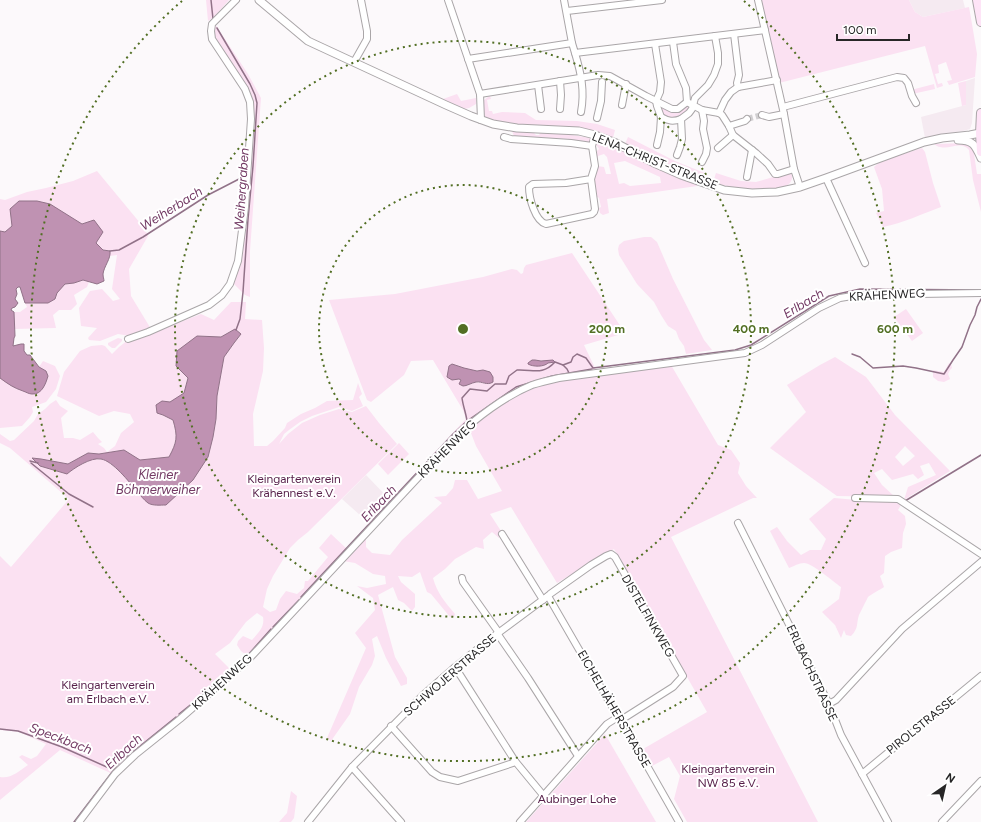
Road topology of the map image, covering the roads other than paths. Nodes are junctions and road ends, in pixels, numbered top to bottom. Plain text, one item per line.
1 (236, 0) edge
2 (259, 0) edge
3 (361, 0) edge
4 (448, 0) edge
5 (564, 0) edge
6 (662, 0) edge
7 (758, 0) edge
8 (977, 0) edge
9 (567, 11) junction
10 (981, 22) edge
11 (765, 30) junction
12 (734, 34) junction
13 (715, 36) junction
14 (674, 42) junction
15 (572, 43) junction
16 (655, 44) junction
17 (575, 53) junction
18 (468, 59) junction
19 (354, 62) junction
20 (590, 76) junction
21 (610, 76) junction
22 (582, 78) junction
23 (777, 80) junction
24 (560, 81) junction
25 (602, 82) junction
26 (626, 84) junction
27 (538, 85) junction
28 (738, 87) junction
29 (480, 94) junction
30 (656, 101) junction
31 (916, 103) dead end
32 (690, 104) junction
33 (622, 105) dead end
34 (560, 108) dead end
35 (541, 109) dead end
36 (702, 110) junction
37 (783, 111) junction
38 (581, 112) dead end
39 (719, 113) junction
40 (981, 113) edge
41 (762, 115) tunnel mouth
42 (597, 118) dead end
43 (661, 118) junction
44 (681, 119) junction
45 (747, 119) tunnel mouth
46 (481, 120) junction
47 (729, 126) junction
48 (980, 132) edge
49 (733, 135) junction
50 (595, 136) junction
51 (504, 137) dead end
52 (934, 140) junction
53 (657, 145) dead end
54 (592, 146) junction
55 (718, 148) dead end
56 (752, 150) junction
57 (981, 152) edge
58 (677, 155) dead end
59 (981, 158) edge
60 (702, 162) dead end
61 (794, 168) junction
62 (747, 177) dead end
63 (826, 178) junction
64 (591, 179) junction
65 (800, 187) junction
66 (865, 263) dead end
67 (981, 293) edge
68 (128, 339) dead end
69 (855, 498) dead end
70 (738, 523) dead end
71 (502, 534) dead end
72 (981, 554) edge
73 (614, 556) joint
74 (981, 562) edge
75 (462, 578) dead end
76 (545, 598) junction
77 (498, 633) junction
78 (455, 667) junction
79 (981, 676) edge
80 (829, 704) junction
81 (619, 719) junction
82 (391, 726) junction
83 (578, 756) junction
84 (515, 761) junction
85 (352, 767) junction
86 (862, 774) junction
87 (981, 781) edge
88 (543, 795) junction
89 (78, 822) edge
90 (308, 822) edge
91 (401, 822) edge
92 (520, 822) edge
93 (679, 822) edge
94 (888, 822) edge
95 (942, 822) edge

1 - 68 street
2 - 19 street, LENA-CHRIST-STRASSE
3 - 19 street
4 - 18 street
5 - 9 street
6 - 9 street
7 - 11 street
8 - 10 main road
9 - 15 street
11 - 12 street
11 - 23 street
12 - 13 street
12 - 28 street
13 - 14 street
13 - 32 street
14 - 16 street
14 - 32 street
15 - 17 street
15 - 18 street
16 - 17 street
16 - 30 street
17 - 22 street
18 - 29 street
19 - 46 street, LENA-CHRIST-STRASSE
20 - 21 street
20 - 22 street
20 - 25 street
21 - 25 street
21 - 26 street
22 - 24 street
22 - 38 street
23 - 28 street
23 - 37 street
24 - 27 street
24 - 34 street
25 - 42 street, LENA-CHRIST-STRASSE
26 - 30 street
26 - 33 street
27 - 29 street
27 - 35 street
28 - 39 street
29 - 46 street
30 - 32 street
30 - 43 street, LENA-CHRIST-STRASSE
31 - 37 street
32 - 36 street
32 - 44 street
36 - 39 street
36 - 60 street, LENA-CHRIST-STRASSE
37 - 41 street
37 - 61 street
39 - 47 street
40 - 48 main road
43 - 44 street
43 - 53 street, LENA-CHRIST-STRASSE
44 - 58 street, LENA-CHRIST-STRASSE
45 - 47 street
46 - 50 street, LENA-CHRIST-STRASSE
47 - 49 street
48 - 52 street, LENA-CHRIST-STRASSE
48 - 57 main road
49 - 55 street
49 - 56 street
50 - 54 street
50 - 65 street, LENA-CHRIST-STRASSE
51 - 54 street
52 - 59 street
52 - 63 street, LENA-CHRIST-STRASSE
54 - 64 street
56 - 61 street
56 - 62 street
61 - 65 street
63 - 65 street, LENA-CHRIST-STRASSE
63 - 66 street
64 - 64 street
67 - 89 street, KRÄHENWEG
69 - 72 street
70 - 80 street, ERLBACHSTRASSE
71 - 76 street, EICHELHÄHERSTRASSE
73 - 76 street, SCHWOJERSTRASSE
73 - 81 street, DISTELFINKWEG
74 - 80 street
75 - 77 street
76 - 77 street, SCHWOJERSTRASSE
76 - 81 street, EICHELHÄHERSTRASSE
77 - 78 street, SCHWOJERSTRASSE
77 - 83 street
78 - 82 street, SCHWOJERSTRASSE
78 - 84 street
79 - 86 street, PIROLSTRASSE
80 - 86 street, ERLBACHSTRASSE
81 - 83 street
81 - 93 street, EICHELHÄHERSTRASSE
82 - 84 street
82 - 85 street, SCHWOJERSTRASSE
83 - 88 street
84 - 88 street
85 - 90 street, SCHWOJERSTRASSE
85 - 91 street
86 - 94 street, ERLBACHSTRASSE
87 - 95 street
88 - 92 street

